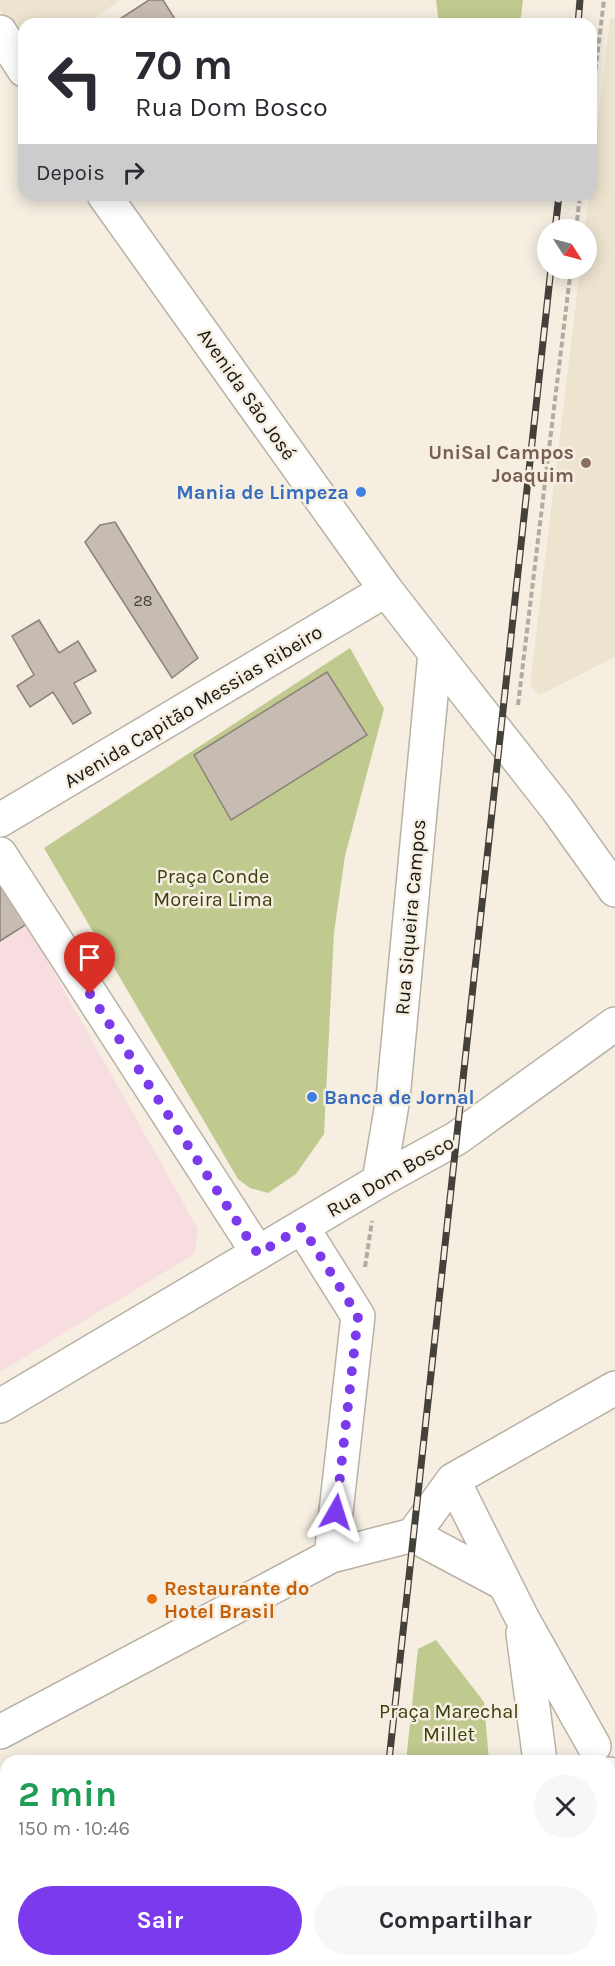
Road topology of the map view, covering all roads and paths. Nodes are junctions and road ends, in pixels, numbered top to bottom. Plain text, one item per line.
1 (604, 0) edge
2 (0, 32) edge
3 (597, 58) edge
4 (18, 60) edge
5 (108, 201) edge
6 (579, 201) edge
7 (577, 219) edge
8 (569, 279) edge
9 (386, 590) junction
10 (435, 652) junction
11 (509, 722) junction
12 (0, 820) edge
13 (0, 854) edge
14 (615, 890) edge
15 (615, 1024) edge
16 (378, 1181) junction
17 (302, 1227) junction
18 (258, 1254) junction
19 (358, 1316) junction
20 (615, 1388) edge
21 (0, 1406) edge
22 (453, 1480) junction
23 (413, 1536) junction
24 (331, 1556) junction
25 (505, 1584) junction
26 (521, 1616) junction
27 (0, 1732) edge
28 (539, 1755) edge
29 (590, 1755) edge

1 - 3 path
2 - 4 street
5 - 9 street, Avenida São José
6 - 7 path
8 - 11 path
9 - 10 street, Avenida São José
9 - 12 street, Avenida Capitão Messias Ribeiro
10 - 11 street, Avenida São José
10 - 16 street, Rua Siqueira Campos
11 - 14 street, Avenida São José
13 - 18 street
15 - 16 street, Rua Dom Bosco
16 - 17 street, Rua Dom Bosco
16 - 19 path
17 - 18 street, Rua Dom Bosco
17 - 19 street
18 - 21 street, Rua Dom Bosco
19 - 24 street
20 - 22 street
22 - 23 street
22 - 25 street
23 - 24 street
23 - 25 street
24 - 27 street
25 - 26 street
26 - 28 street
26 - 29 street

